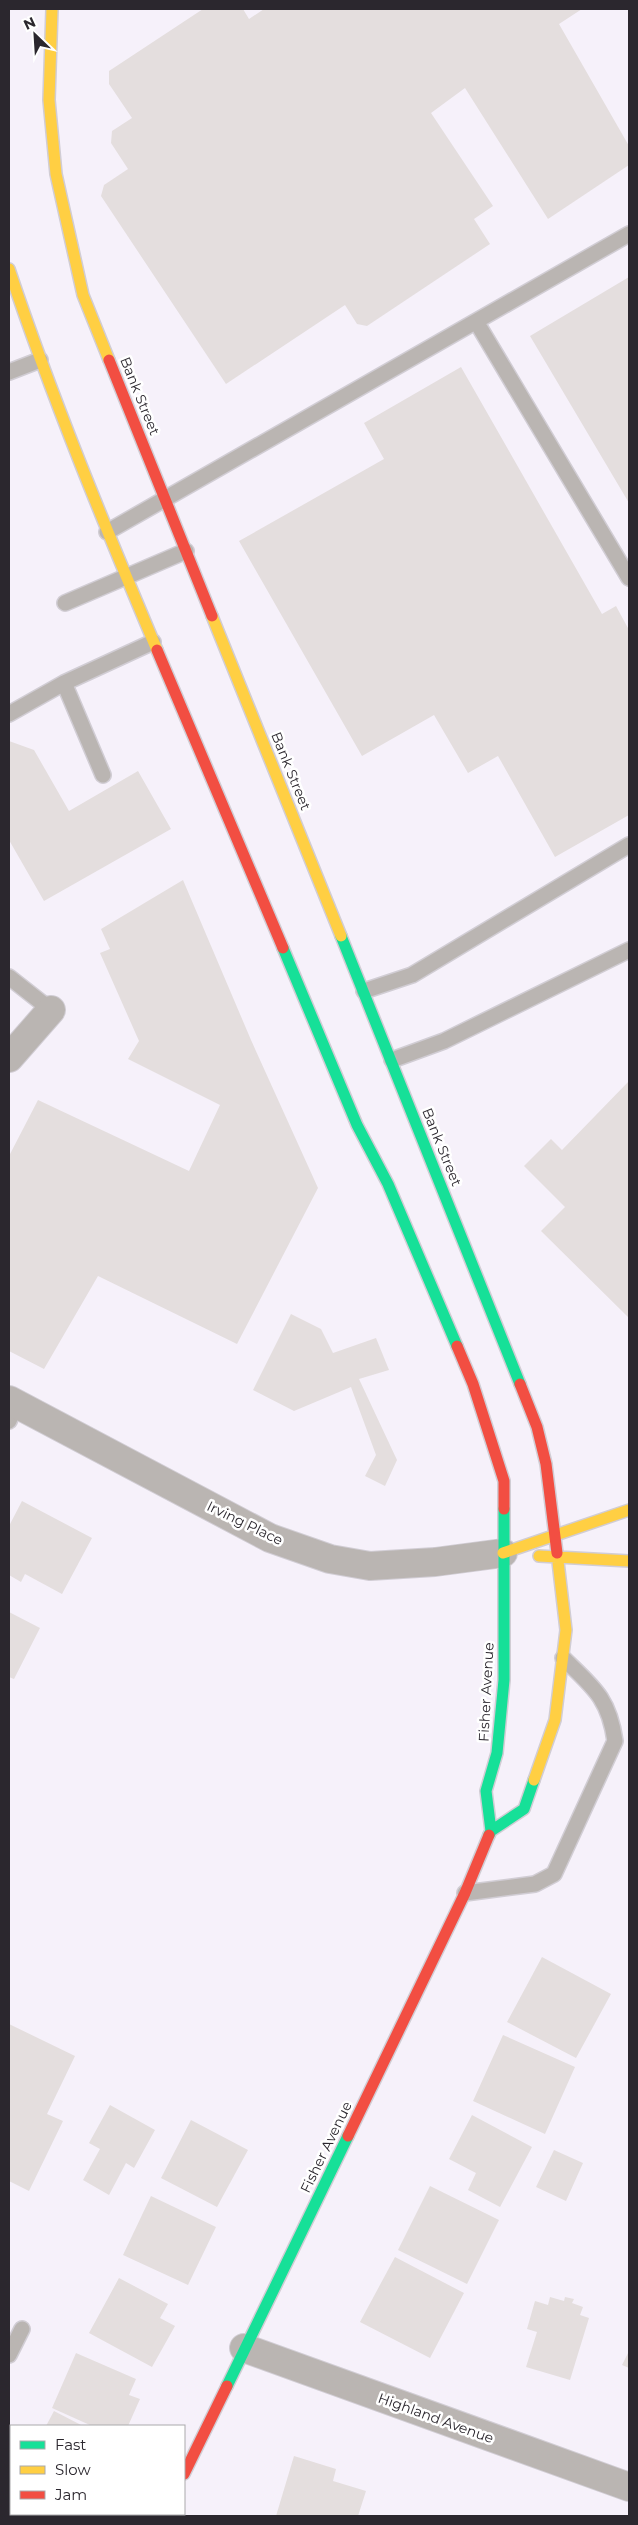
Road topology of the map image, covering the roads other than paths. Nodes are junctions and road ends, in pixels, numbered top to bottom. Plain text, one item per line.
1 (52, 9) edge
2 (629, 234) edge
3 (9, 269) edge
4 (477, 323) junction
5 (40, 360) junction
6 (9, 372) edge
7 (165, 500) junction
8 (107, 532) junction
9 (186, 551) junction
10 (126, 577) junction
11 (629, 578) edge
12 (65, 604) dead end
13 (153, 642) junction
14 (64, 683) junction
15 (9, 714) edge
16 (103, 775) dead end
17 (629, 845) edge
18 (629, 950) edge
19 (9, 976) edge
20 (364, 992) junction
21 (51, 1010) joint
22 (9, 1058) edge
23 (392, 1060) junction
24 (11, 1408) edge
25 (629, 1510) edge
26 (556, 1534) junction
27 (503, 1553) junction
28 (558, 1558) junction
29 (629, 1561) edge
30 (563, 1658) junction
31 (491, 1830) junction
32 (465, 1893) junction
33 (22, 2329) dead end
34 (244, 2348) junction
35 (9, 2354) edge
36 (185, 2472) edge
37 (629, 2487) edge

1 - 7 street, Bank Street
2 - 4 lane
3 - 5 street
4 - 7 lane
4 - 11 lane
5 - 6 lane
5 - 8 street
7 - 8 lane
7 - 9 street, Bank Street
8 - 10 street
9 - 10 lane
9 - 20 street, Bank Street
10 - 12 lane
10 - 13 street
13 - 14 lane
13 - 27 street
14 - 15 lane
14 - 16 lane
17 - 20 lane
18 - 23 lane
19 - 21 lane
20 - 23 street, Bank Street
21 - 22 street
23 - 26 street, Bank Street
24 - 27 street, Irving Place
25 - 26 street
26 - 27 street
26 - 28 street
27 - 28 street
27 - 31 street, Fisher Avenue
28 - 29 street
28 - 30 street
30 - 31 street
30 - 32 lane
31 - 32 street, Fisher Avenue
32 - 34 street, Fisher Avenue
33 - 35 lane
34 - 36 street, Fisher Avenue
34 - 37 street, Highland Avenue

